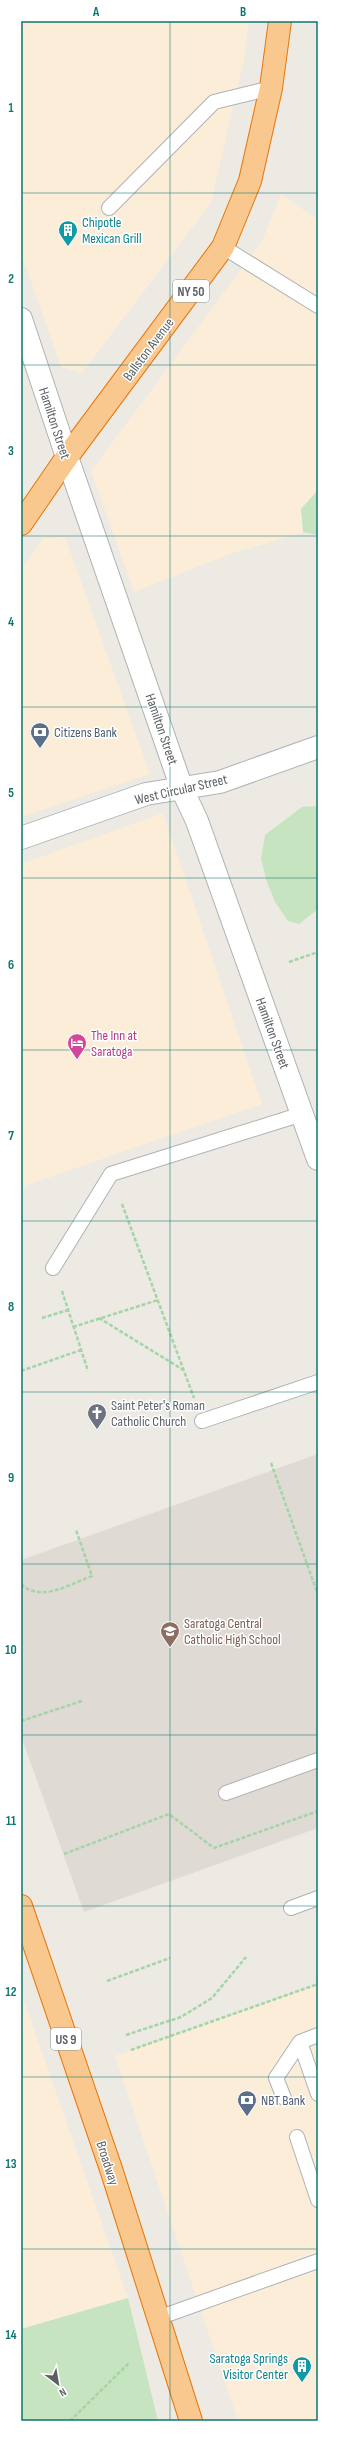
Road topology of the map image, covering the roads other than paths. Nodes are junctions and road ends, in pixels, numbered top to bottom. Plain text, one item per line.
1 (280, 21) edge
2 (271, 88) junction
3 (108, 208) dead end
4 (223, 247) junction
5 (318, 306) edge
6 (21, 318) edge
7 (24, 340) edge
8 (67, 458) junction
9 (21, 524) edge
10 (318, 747) edge
11 (182, 789) junction
12 (21, 838) edge
13 (302, 1114) junction
14 (318, 1159) edge
15 (53, 1268) road end
16 (318, 1382) edge
17 (202, 1421) road end
18 (318, 1760) edge
19 (226, 1793) dead end
20 (318, 1898) edge
21 (21, 1906) edge
22 (291, 1908) dead end
23 (318, 2035) edge
24 (300, 2042) junction
25 (318, 2094) edge
26 (284, 2098) dead end
27 (297, 2137) dead end
28 (318, 2200) edge
29 (318, 2262) edge
30 (158, 2318) junction
31 (191, 2421) edge

1 - 2 highway, Ballston Avenue / NY 50
2 - 3 lane
2 - 4 highway, Ballston Avenue / NY 50
4 - 5 lane
4 - 8 highway, Ballston Avenue / NY 50
6 - 7 street, Hamilton Street
7 - 8 street, Hamilton Street
8 - 9 highway, Ballston Avenue / NY 50
8 - 11 street, Hamilton Street
10 - 11 street, West Circular Street
11 - 12 street, West Circular Street
11 - 13 street, Hamilton Street
13 - 14 street, Hamilton Street
13 - 15 lane
16 - 17 lane
18 - 19 lane
20 - 22 lane
21 - 30 highway, Broadway / US 9
23 - 24 lane
24 - 25 lane
24 - 26 lane
27 - 28 lane
29 - 30 lane
30 - 31 highway, Broadway / US 9

